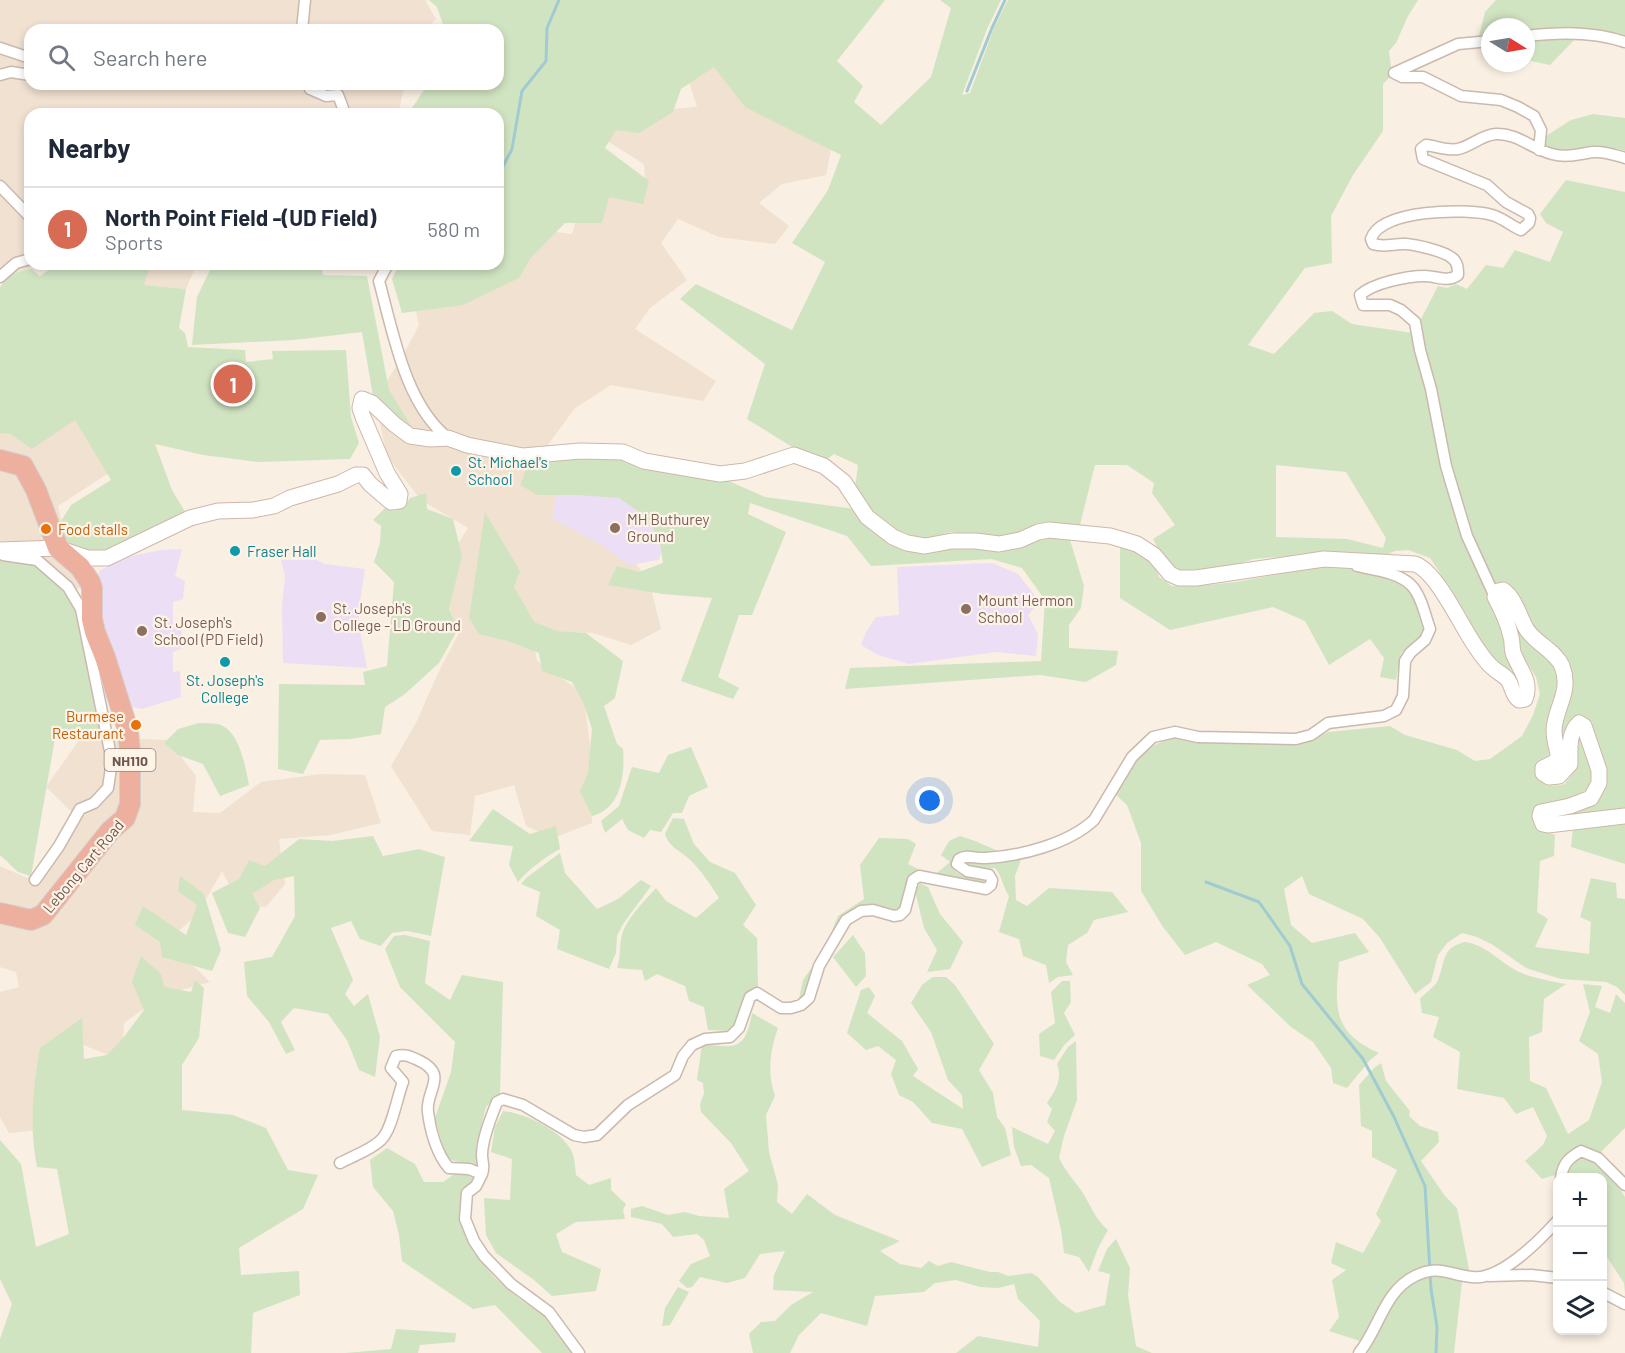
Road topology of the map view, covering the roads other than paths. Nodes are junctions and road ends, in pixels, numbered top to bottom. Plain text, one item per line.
1 (305, 0) edge
2 (303, 24) edge
3 (1535, 35) edge
4 (1481, 42) edge
5 (1625, 42) edge
6 (0, 48) edge
7 (24, 56) edge
8 (24, 74) edge
9 (0, 75) edge
10 (312, 90) edge
11 (343, 108) edge
12 (1539, 150) junction
13 (1625, 158) edge
14 (0, 186) edge
15 (24, 211) edge
16 (24, 261) edge
17 (385, 270) edge
18 (0, 277) edge
19 (448, 438) junction
20 (0, 460) edge
21 (58, 548) junction
22 (0, 552) edge
23 (1324, 559) junction
24 (1495, 597) junction
25 (1625, 816) edge
26 (34, 880) dead end
27 (0, 913) edge
28 (340, 1163) dead end
29 (1561, 1173) edge
30 (482, 1174) junction
31 (1625, 1185) edge
32 (1553, 1224) edge
33 (1489, 1276) junction
34 (1553, 1278) edge
35 (1607, 1295) edge
36 (1625, 1304) edge
37 (579, 1353) edge
38 (1359, 1353) edge

1 - 2 street
3 - 5 street
4 - 12 street
6 - 7 street
8 - 9 street
10 - 11 street
12 - 13 street
12 - 24 street
14 - 15 street
16 - 18 street
17 - 19 street
19 - 21 main road
19 - 23 main road
20 - 21 highway, Lebong Cart Road / NH110
21 - 22 main road
21 - 27 highway, Lebong Cart Road / NH110
22 - 26 street
23 - 24 main road
23 - 30 street
24 - 25 main road
28 - 30 street
29 - 31 street
30 - 37 street
32 - 33 street
33 - 34 street
33 - 38 street
35 - 36 street

